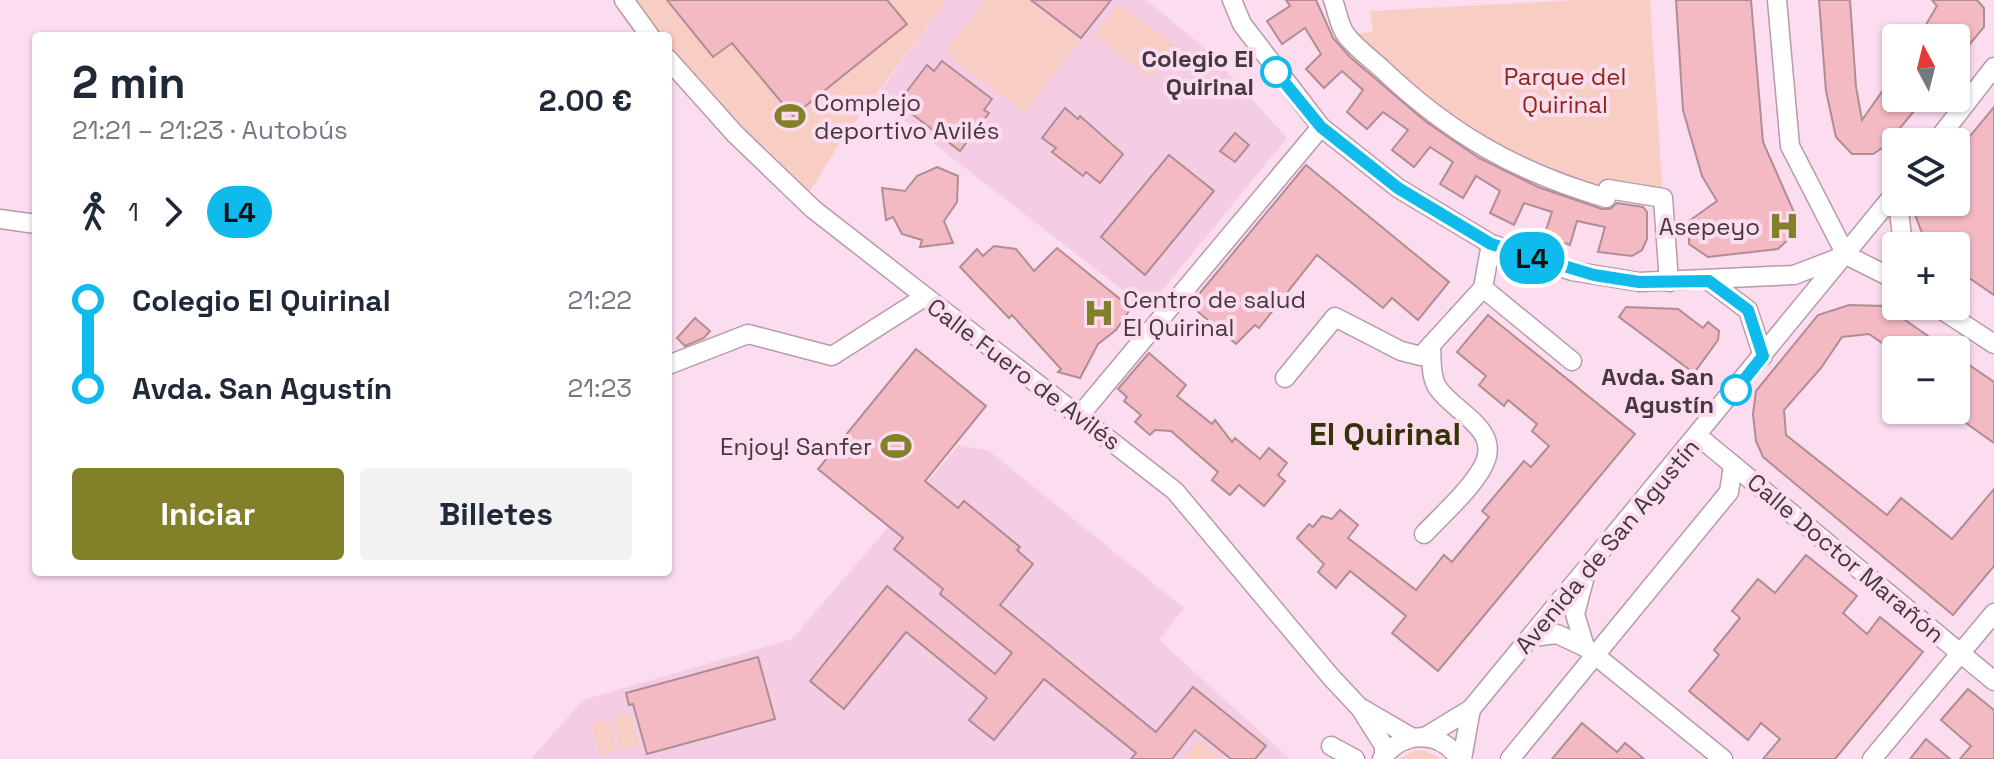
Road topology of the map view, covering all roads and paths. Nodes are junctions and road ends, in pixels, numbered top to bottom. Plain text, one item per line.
1 (624, 0) edge
2 (1232, 0) edge
3 (1333, 0) edge
4 (1777, 0) edge
5 (647, 32) edge
6 (672, 63) edge
7 (1994, 67) edge
8 (1321, 127) junction
9 (1947, 128) edge
10 (1882, 210) edge
11 (0, 219) edge
12 (32, 223) edge
13 (1491, 244) junction
14 (1846, 255) junction
15 (1882, 273) edge
16 (1709, 281) junction
17 (1669, 282) junction
18 (1483, 288) junction
19 (923, 298) junction
20 (1959, 320) edge
21 (1994, 344) edge
22 (1431, 345) junction
23 (1763, 356) junction
24 (1572, 361) dead end
25 (672, 363) edge
26 (1285, 378) dead end
27 (1080, 415) junction
28 (1698, 436) junction
29 (1733, 465) junction
30 (1424, 534) dead end
31 (1587, 569) junction
32 (1994, 613) edge
33 (1532, 637) junction
34 (1590, 651) junction
35 (1961, 653) junction
36 (1994, 681) edge
37 (1360, 708) junction
38 (1471, 709) junction
39 (1418, 737) junction
40 (1331, 746) dead end
41 (1383, 757) edge
42 (1355, 759) edge
43 (1460, 759) edge
44 (1510, 759) edge
45 (1723, 759) edge
46 (1872, 759) edge

1 - 5 street
2 - 8 street
3 - 17 street
4 - 14 street
6 - 19 street, Calle Fuero de Avilés
7 - 9 street
8 - 13 street
8 - 27 street
10 - 14 street, Avenida de San Agustín
11 - 12 street
13 - 17 street
13 - 18 street
14 - 15 street
14 - 16 street
14 - 23 street, Avenida de San Agustín
16 - 17 street
16 - 23 street
18 - 22 street
18 - 24 street
19 - 25 street
19 - 27 street, Calle Fuero de Avilés
20 - 21 street
22 - 26 street
22 - 30 street
23 - 28 street, Avenida de San Agustín
27 - 37 street, Calle Fuero de Avilés
28 - 29 street, Calle Doctor Marañón
28 - 31 street, Avenida de San Agustín
29 - 34 street
29 - 35 street, Calle Doctor Marañón
31 - 33 street, Avenida de San Agustín
31 - 34 street
32 - 35 street
33 - 34 street
33 - 38 street, Avenida de San Agustín
34 - 44 street
34 - 45 street
35 - 36 street, Calle Doctor Marañón
35 - 46 street
37 - 39 street, Calle Fuero de Avilés
37 - 41 street, Calle Fuero de Avilés
38 - 39 street, Avenida de San Agustín
38 - 43 street
39 - 41 street, Avenida de San Agustín
39 - 43 street, Calle Fuero de Avilés
40 - 42 street

